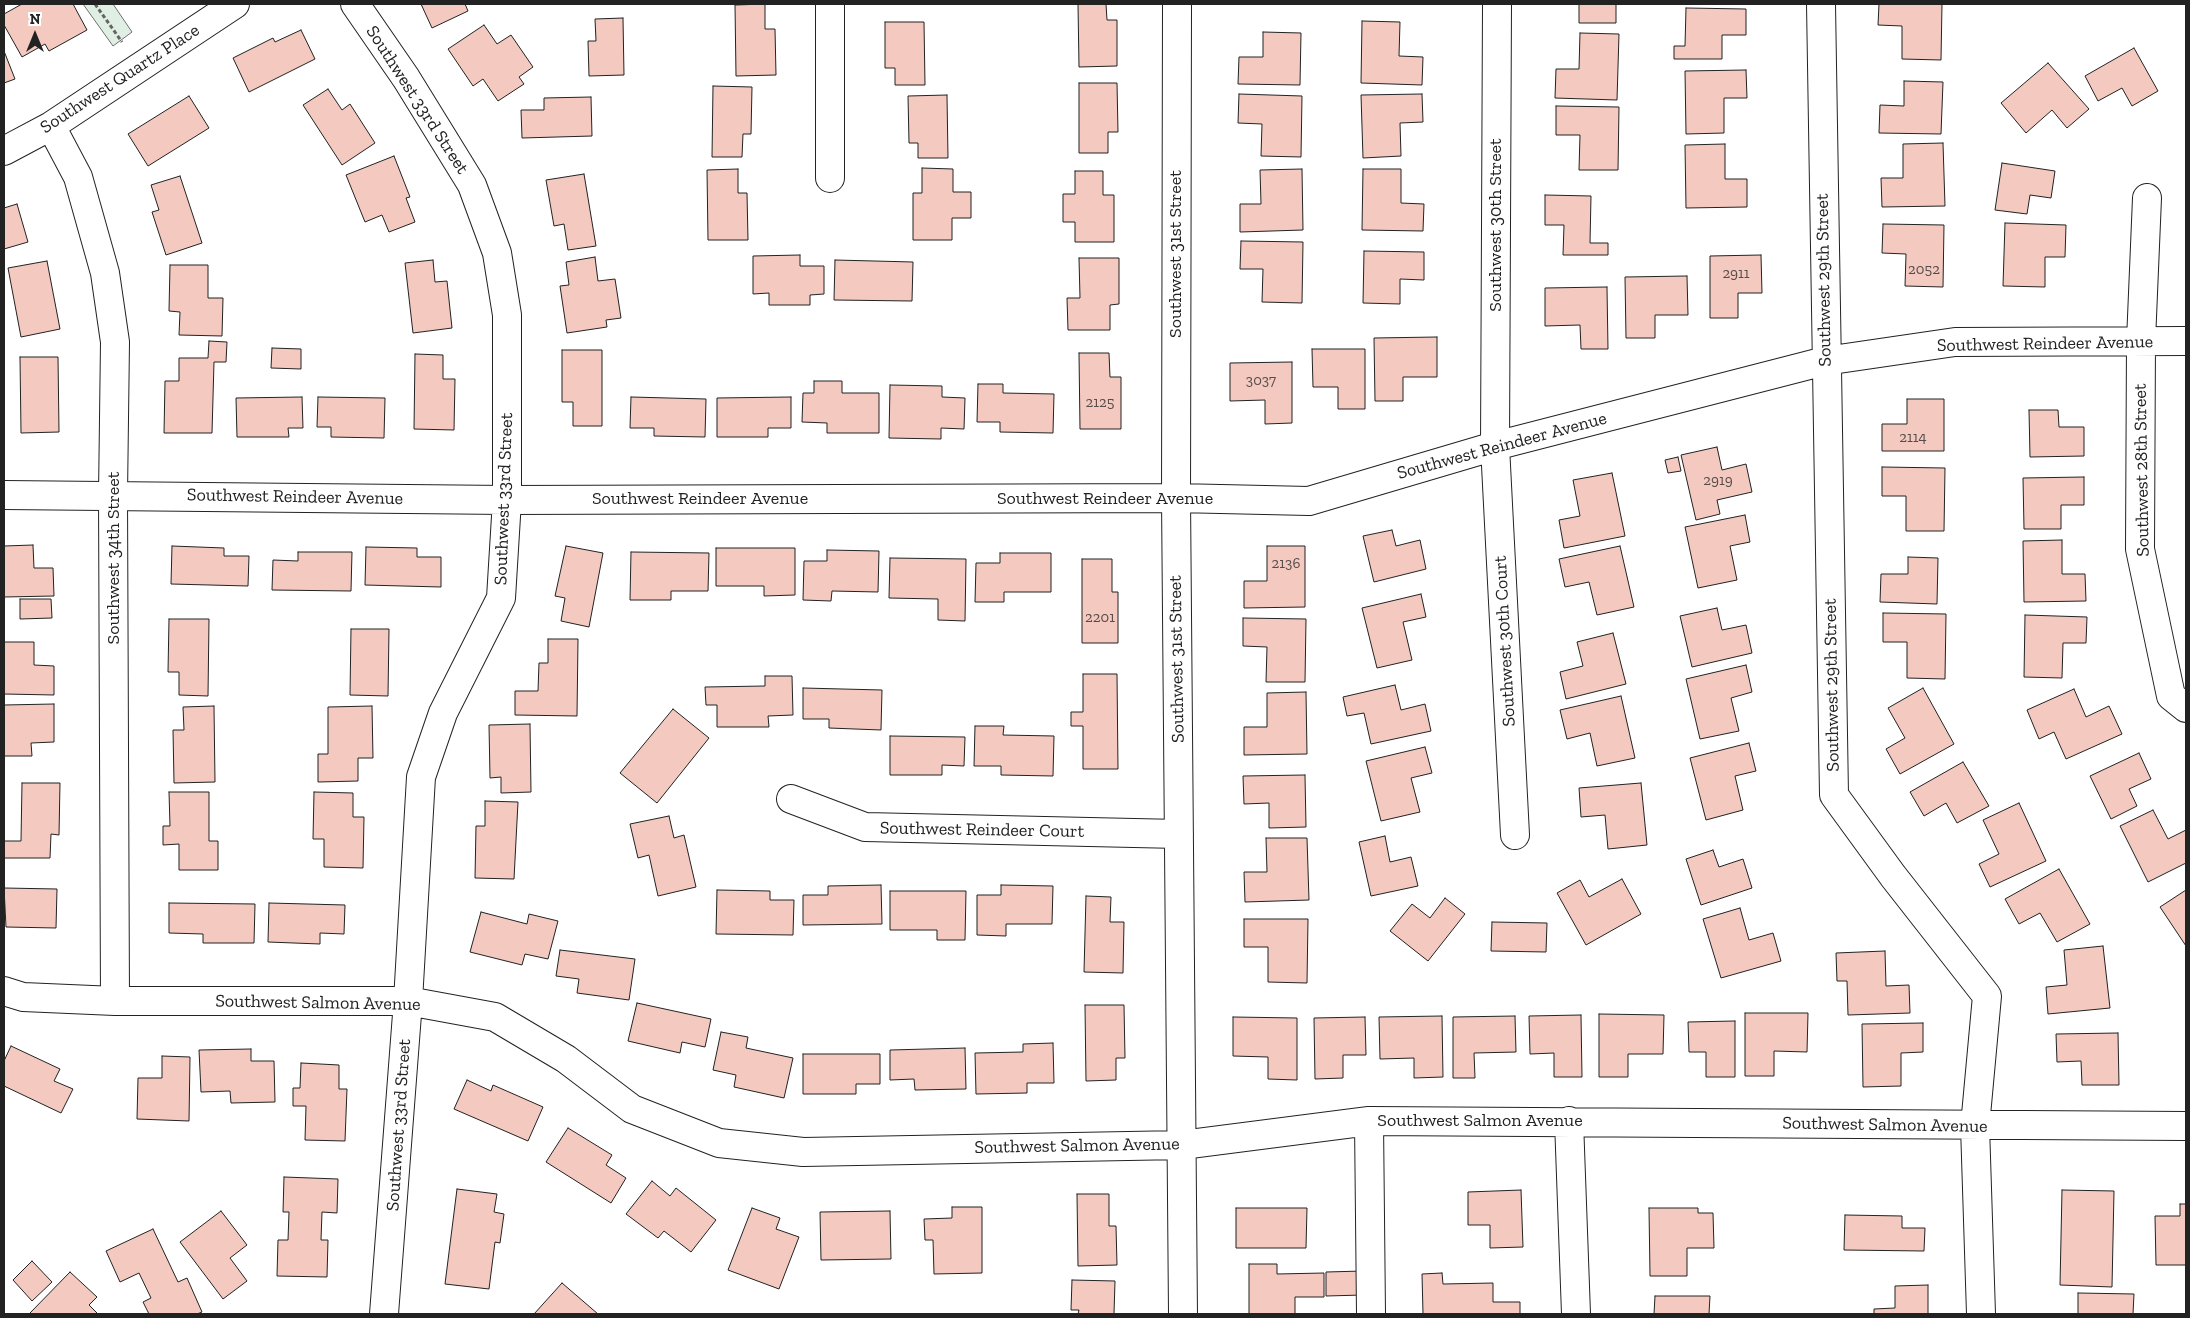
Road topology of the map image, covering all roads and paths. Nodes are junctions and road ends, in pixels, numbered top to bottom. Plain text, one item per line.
1 (96, 4) edge
2 (235, 4) edge
3 (356, 4) edge
4 (830, 4) edge
5 (1177, 4) edge
6 (1497, 4) edge
7 (1820, 4) edge
8 (122, 42) dead end
9 (51, 126) junction
10 (4, 151) edge
11 (830, 178) dead end
12 (2147, 198) dead end
13 (2186, 341) edge
14 (2141, 342) junction
15 (1825, 362) junction
16 (1495, 446) junction
17 (4, 495) edge
18 (113, 495) junction
19 (1176, 498) junction
20 (507, 500) junction
21 (2186, 708) edge
22 (791, 798) dead end
23 (1179, 834) junction
24 (1515, 835) dead end
25 (4, 991) edge
26 (408, 1001) junction
27 (115, 1002) junction
28 (1369, 1121) junction
29 (1569, 1121) junction
30 (1975, 1126) junction
31 (2186, 1126) edge
32 (1182, 1144) junction
33 (384, 1314) edge
34 (1183, 1314) edge
35 (1371, 1314) edge
36 (1576, 1314) edge
37 (1981, 1314) edge

1 - 8 path
2 - 9 street, Southwest Quartz Place
3 - 20 street, Southwest 33rd Street
4 - 11 street
5 - 19 street, Southwest 31st Street
6 - 16 street, Southwest 30th Street
7 - 15 street, Southwest 29th Street
9 - 10 street, Southwest Quartz Place
9 - 18 street, Southwest 34th Street
12 - 14 street, Southwest 28th Street
13 - 14 street, Southwest Reindeer Avenue
14 - 15 street, Southwest Reindeer Avenue
14 - 21 street, Southwest 28th Street
15 - 16 street, Southwest Reindeer Avenue
15 - 30 street, Southwest 29th Street
16 - 19 street, Southwest Reindeer Avenue
16 - 24 street, Southwest 30th Court
17 - 18 street, Southwest Reindeer Avenue
18 - 20 street, Southwest Reindeer Avenue
18 - 27 street, Southwest 34th Street
19 - 20 street, Southwest Reindeer Avenue
19 - 23 street, Southwest 31st Street
20 - 26 street, Southwest 33rd Street
22 - 23 street, Southwest Reindeer Court
23 - 32 street, Southwest 31st Street
25 - 27 street, Southwest Salmon Avenue
26 - 27 street, Southwest Salmon Avenue
26 - 32 street, Southwest Salmon Avenue
26 - 33 street, Southwest 33rd Street
28 - 29 street, Southwest Salmon Avenue
28 - 32 street, Southwest Salmon Avenue
28 - 35 street
29 - 30 street, Southwest Salmon Avenue
29 - 36 street
30 - 31 street, Southwest Salmon Avenue
30 - 37 street, Southwest 29th Street
32 - 34 street, Southwest 31st Street

